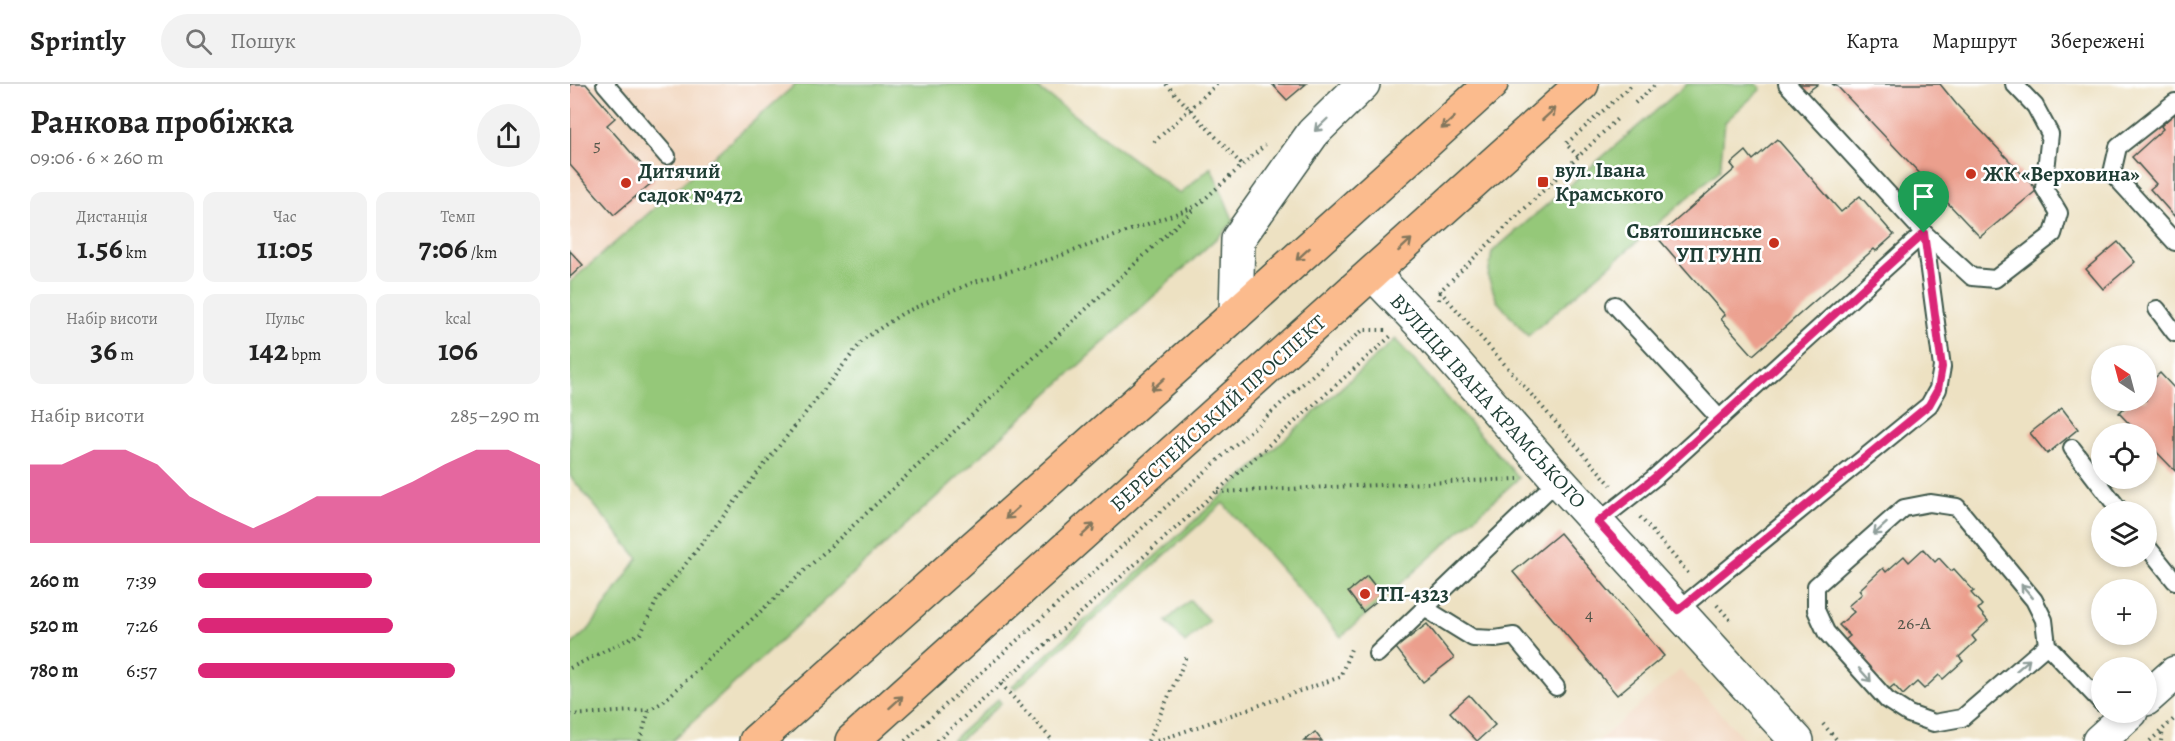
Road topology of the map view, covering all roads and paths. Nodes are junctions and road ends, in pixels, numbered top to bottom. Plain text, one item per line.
1 (605, 84) edge
2 (1166, 84) edge
3 (1217, 84) edge
4 (1363, 84) edge
5 (1491, 84) edge
6 (1582, 84) edge
7 (1633, 84) edge
8 (1656, 84) edge
9 (1787, 84) edge
10 (2014, 84) edge
11 (2175, 102) edge
12 (1635, 103) dead end
13 (1190, 109) junction
14 (1619, 117) dead end
15 (1271, 138) dead end
16 (1154, 142) dead end
17 (667, 156) dead end
18 (1578, 156) junction
19 (1243, 166) junction
20 (1197, 206) junction
21 (1924, 233) junction
22 (2175, 242) edge
23 (1373, 274) junction
24 (1432, 299) dead end
25 (1615, 305) dead end
26 (2157, 309) dead end
27 (1236, 314) junction
28 (1364, 330) dead end
29 (1396, 332) dead end
30 (2175, 333) edge
31 (1720, 419) junction
32 (2072, 448) dead end
33 (1543, 479) junction
34 (1216, 492) junction
35 (2113, 501) edge
36 (1598, 522) junction
37 (2157, 559) edge
38 (2175, 581) edge
39 (1425, 609) junction
40 (1678, 610) junction
41 (2047, 645) junction
42 (1352, 649) dead end
43 (1188, 654) dead end
44 (1377, 654) dead end
45 (570, 668) edge
46 (2175, 673) edge
47 (1001, 684) junction
48 (1556, 687) dead end
49 (2157, 689) edge
50 (2091, 694) edge
51 (649, 710) junction
52 (570, 715) edge
53 (2175, 718) edge
54 (2163, 729) junction
55 (640, 741) edge
56 (756, 741) edge
57 (852, 741) edge
58 (905, 741) edge
59 (937, 741) edge
60 (1053, 741) edge
61 (1148, 741) edge
62 (1157, 741) edge
63 (1797, 741) edge
64 (2150, 741) edge
65 (2161, 741) edge

1 - 17 lane
2 - 13 path
3 - 13 path
4 -> 27 street
5 -> 27 main road
23 -> 6 main road, БЕРЕСТЕЙСЬКИЙ ПРОСПЕКТ
7 - 18 path
8 - 12 path
9 - 21 lane
10 - 21 lane
11 - 22 lane
13 - 16 path
13 - 19 path
14 - 18 path
15 - 19 path
18 - 24 path
19 - 20 path
20 - 45 path
20 - 51 path
21 - 31 lane
21 - 40 lane
23 - 33 street, ВУЛИЦЯ ІВАНА КРАМСЬКОГО
57 -> 23 main road, БЕРЕСТЕЙСЬКИЙ ПРОСПЕКТ
25 - 31 lane
26 - 30 lane
27 -> 56 main road
28 - 58 path
29 - 34 path
31 - 36 lane
32 - 35 lane
33 - 34 path
33 - 36 street, ВУЛИЦЯ ІВАНА КРАМСЬКОГО
33 - 39 lane
34 - 47 path
36 - 40 street, ВУЛИЦЯ ІВАНА КРАМСЬКОГО
37 - 38 lane
39 - 44 lane
39 - 48 lane
40 - 63 street, ВУЛИЦЯ ІВАНА КРАМСЬКОГО
41 -> 41 lane
41 - 50 lane
42 - 62 path
43 - 61 path
46 - 49 street
47 - 59 path
47 - 60 path
51 - 52 path
51 - 55 path
53 - 54 path
54 - 64 path
54 - 65 path

